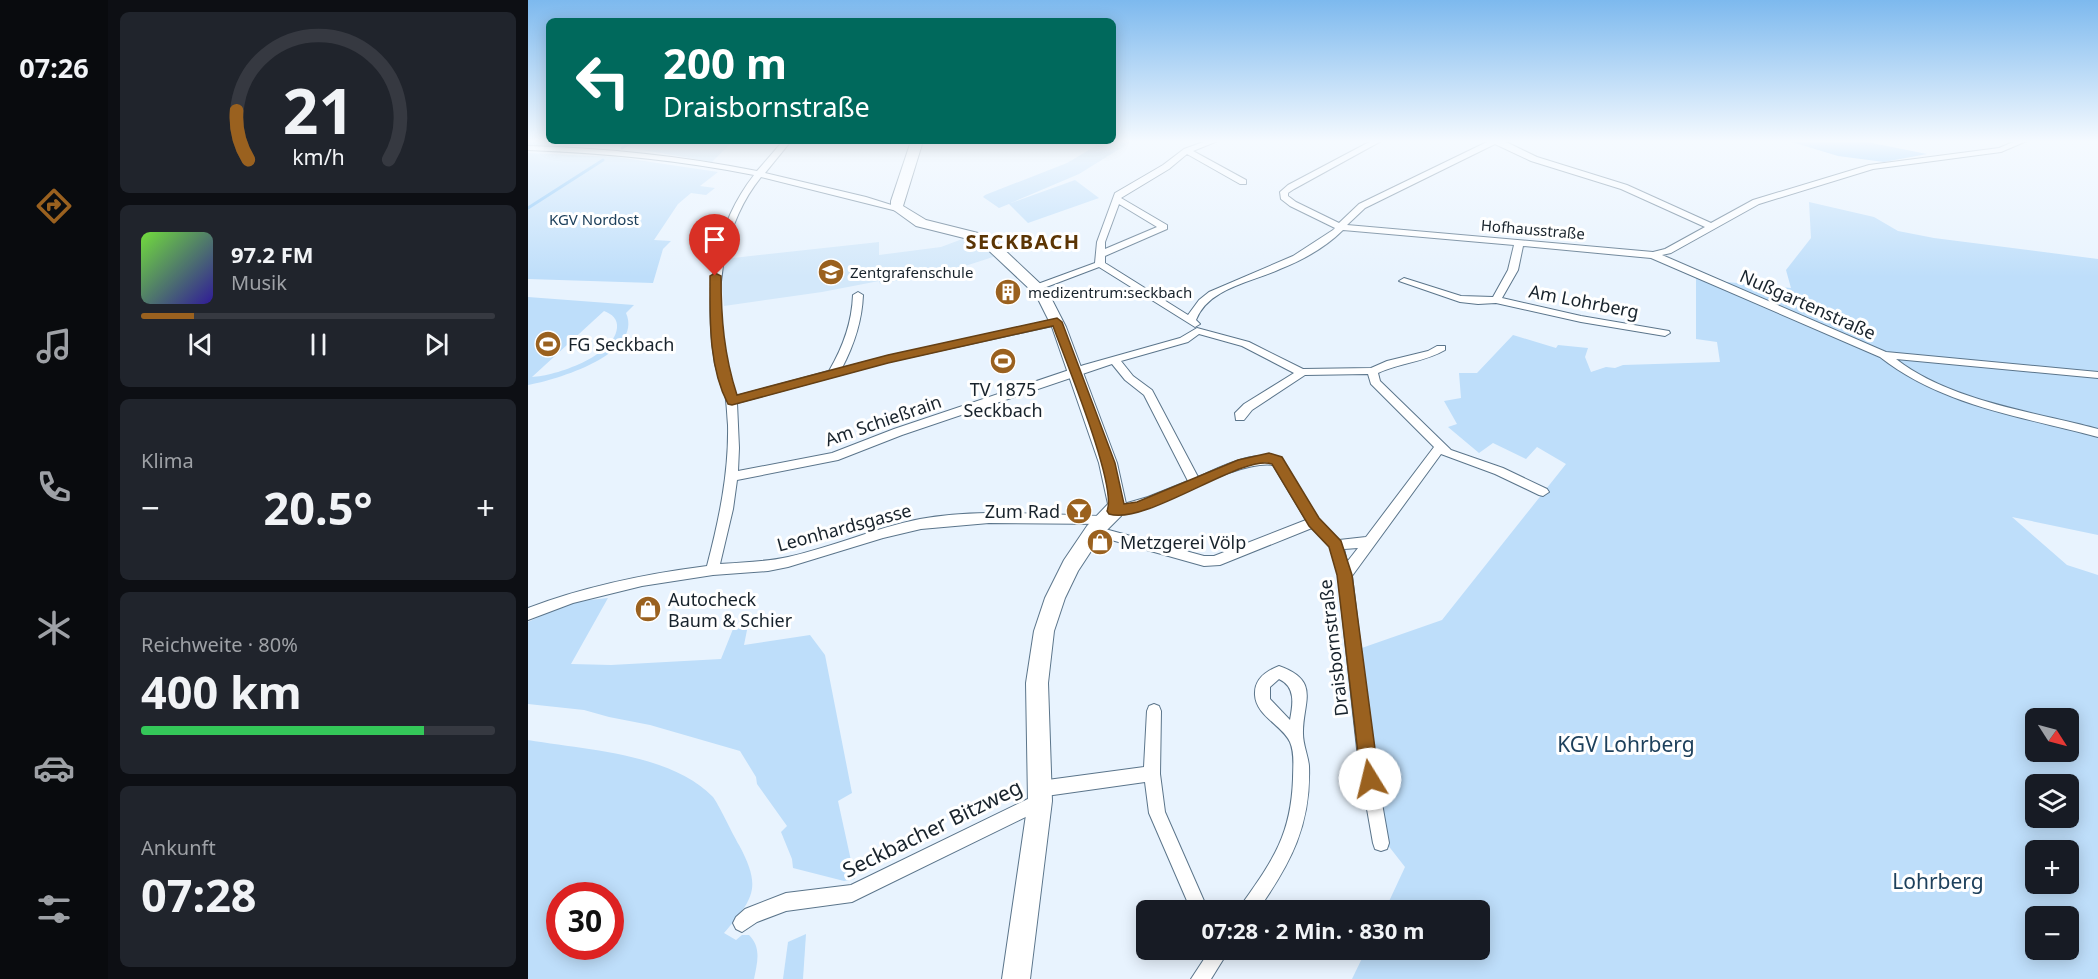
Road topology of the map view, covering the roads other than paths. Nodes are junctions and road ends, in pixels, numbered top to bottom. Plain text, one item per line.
1 (751, 186) edge
2 (807, 186) edge
3 (902, 186) edge
4 (1133, 186) edge
5 (1293, 186) edge
6 (1401, 186) edge
7 (1620, 186) edge
8 (1811, 186) edge
9 (1116, 199) junction
10 (897, 208) junction
11 (1340, 227) junction
12 (1712, 227) junction
13 (1519, 243) junction
14 (1653, 255) junction
15 (1100, 259) junction
16 (1404, 281) dead end
17 (1038, 288) junction
18 (858, 295) dead end
19 (1496, 300) junction
20 (1191, 320) junction
21 (1057, 322) junction
22 (1197, 331) junction
23 (1665, 333) dead end
24 (1441, 348) dead end
25 (1884, 356) junction
26 (1114, 359) junction
27 (1372, 371) junction
28 (1075, 372) junction
29 (1303, 372) junction
30 (833, 374) junction
31 (2098, 375) edge
32 (732, 401) junction
33 (1240, 417) dead end
34 (2098, 433) edge
35 (1439, 448) junction
36 (734, 476) junction
37 (1195, 483) junction
38 (1544, 492) dead end
39 (1104, 521) junction
40 (1314, 522) junction
41 (1372, 541) junction
42 (1336, 545) junction
43 (712, 570) junction
44 (1345, 575) junction
45 (528, 614) edge
46 (1154, 711) dead end
47 (1295, 736) dead end
48 (1152, 774) junction
49 (1040, 795) junction
50 (1381, 843) dead end
51 (1196, 900) edge
52 (1255, 900) edge
53 (742, 923) dead end
54 (1213, 960) edge
55 (1016, 979) edge
56 (1200, 979) edge

1 - 32 street
2 - 10 street
3 - 10 main road
4 - 9 street
5 - 11 street
6 - 11 street
7 - 12 street
8 - 12 street, Hofhausstraße
9 - 15 street
9 - 15 street
10 - 17 main road
11 - 13 street, Hofhausstraße
11 - 20 street
12 - 14 street, Hofhausstraße
13 - 14 street, Hofhausstraße
13 - 19 street, Am Lohrberg
14 - 25 street, Nußgartenstraße
15 - 17 street
15 - 20 street
16 - 19 street, Am Lohrberg
17 - 21 main road
18 - 30 street
19 - 23 street, Am Lohrberg
20 - 22 street
21 - 28 main road
21 - 30 street
22 - 26 street
22 - 29 street
24 - 27 street
25 - 31 street, Nußgartenstraße
25 - 34 street
26 - 28 street
26 - 37 street
27 - 29 street
27 - 35 street
28 - 36 street, Am Schießrain
28 - 39 main road
29 - 33 street
30 - 32 street
32 - 36 street
35 - 38 street
35 - 41 street
36 - 43 street
37 - 39 street, Draisbornstraße
37 - 40 street, Draisbornstraße
39 - 40 street
39 - 43 street, Leonhardsgasse
39 - 49 main road
40 - 42 street, Draisbornstraße
41 - 42 street
41 - 44 street
42 - 44 street, Draisbornstraße
43 - 45 street, Leonhardsgasse
44 - 50 street, Draisbornstraße
46 - 48 street
47 - 52 street
48 - 49 street, Seckbacher Bitzweg
48 - 51 street
49 - 53 street, Seckbacher Bitzweg
49 - 55 main road
54 - 56 street

